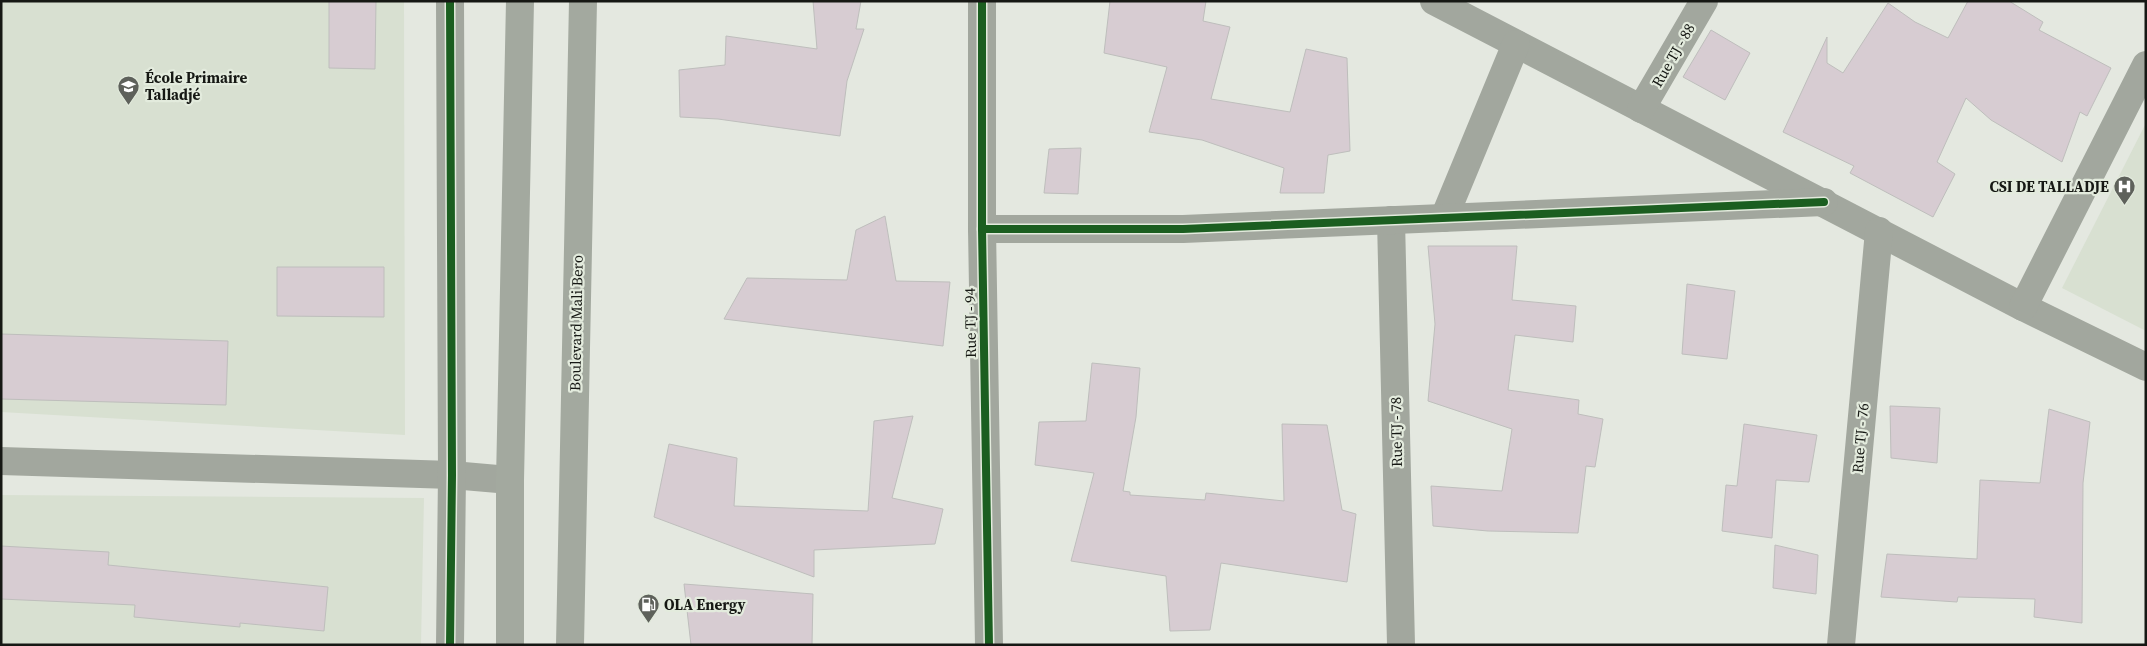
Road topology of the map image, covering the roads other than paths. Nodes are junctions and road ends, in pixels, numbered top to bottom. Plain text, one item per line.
1 (450, 1) edge
2 (520, 1) edge
3 (582, 1) edge
4 (982, 1) edge
5 (1434, 1) edge
6 (1704, 1) edge
7 (1516, 44) junction
8 (2146, 65) edge
9 (1641, 109) junction
10 (1824, 202) junction
11 (1444, 218) junction
12 (1391, 220) junction
13 (982, 228) junction
14 (1879, 231) junction
15 (2023, 307) junction
16 (2146, 367) edge
17 (1, 461) edge
18 (452, 475) junction
19 (510, 480) junction
20 (450, 645) edge
21 (510, 645) edge
22 (570, 645) edge
23 (989, 645) edge
24 (1401, 645) edge
25 (1841, 645) edge

1 - 18 street
2 - 19 main road
3 - 22 main road, Boulevard Mali Bero
4 - 13 street, Rue TJ - 94
5 - 7 street
6 - 9 street, Rue TJ - 88
7 - 9 street
7 - 11 street
8 - 15 street
9 - 10 street
10 - 11 street
10 - 14 street
11 - 12 street
12 - 13 street
12 - 24 street, Rue TJ - 78
13 - 23 street, Rue TJ - 94
14 - 15 street
14 - 25 street, Rue TJ - 76
15 - 16 street
17 - 18 street
18 - 19 street
18 - 20 street
19 - 21 main road

